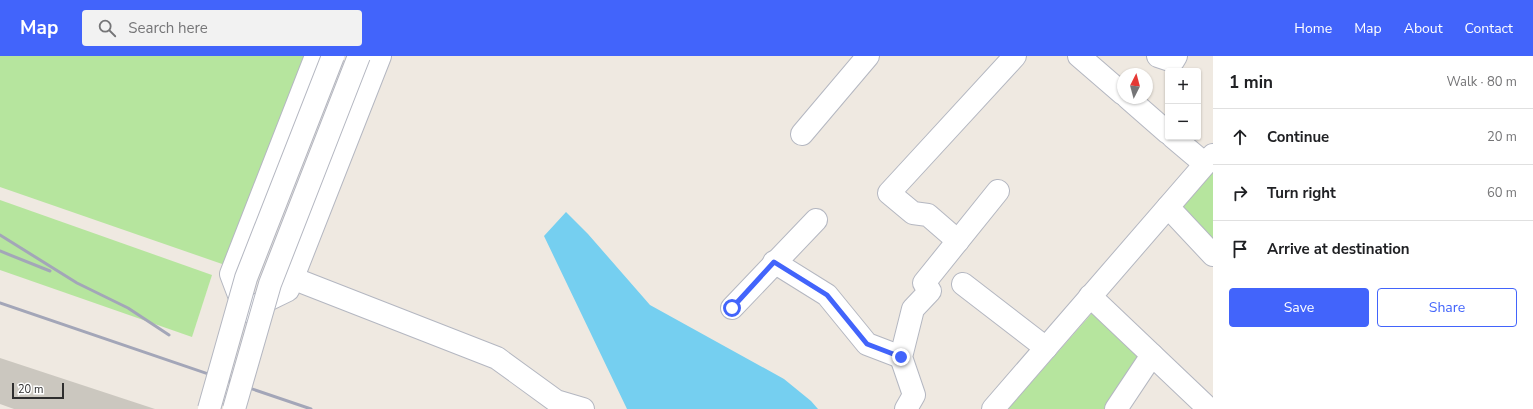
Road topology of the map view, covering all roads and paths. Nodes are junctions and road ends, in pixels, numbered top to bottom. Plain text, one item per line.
1 (316, 56) edge
2 (333, 56) edge
3 (359, 56) edge
4 (380, 56) edge
5 (868, 56) edge
6 (1015, 56) edge
7 (1079, 56) edge
8 (1158, 56) edge
9 (1176, 56) edge
10 (1117, 89) edge
11 (1135, 104) edge
12 (1165, 130) edge
13 (802, 134) dead end
14 (1178, 140) edge
15 (1209, 160) edge
16 (998, 191) dead end
17 (1168, 207) junction
18 (816, 220) dead end
19 (958, 241) junction
20 (1213, 255) edge
21 (774, 262) junction
22 (292, 278) junction
23 (963, 284) dead end
24 (1090, 296) junction
25 (732, 308) dead end
26 (1046, 348) junction
27 (1152, 354) junction
28 (901, 357) junction
29 (209, 409) edge
30 (234, 409) edge
31 (583, 409) edge
32 (906, 409) edge
33 (993, 409) edge
34 (1116, 409) edge
35 (1209, 409) edge

1 - 22 street
2 - 29 street, bridge
3 - 30 street, bridge
4 - 22 street
5 - 13 street
6 - 19 street
7 - 10 street
8 - 9 street
11 - 12 street
14 - 15 street
15 - 17 street
16 - 19 street
17 - 20 street
17 - 24 street
18 - 21 street
19 - 28 street
21 - 25 street
21 - 28 street
22 - 31 street
23 - 26 street
24 - 26 street
24 - 27 street
26 - 33 street
27 - 34 street
27 - 35 street
28 - 32 street

